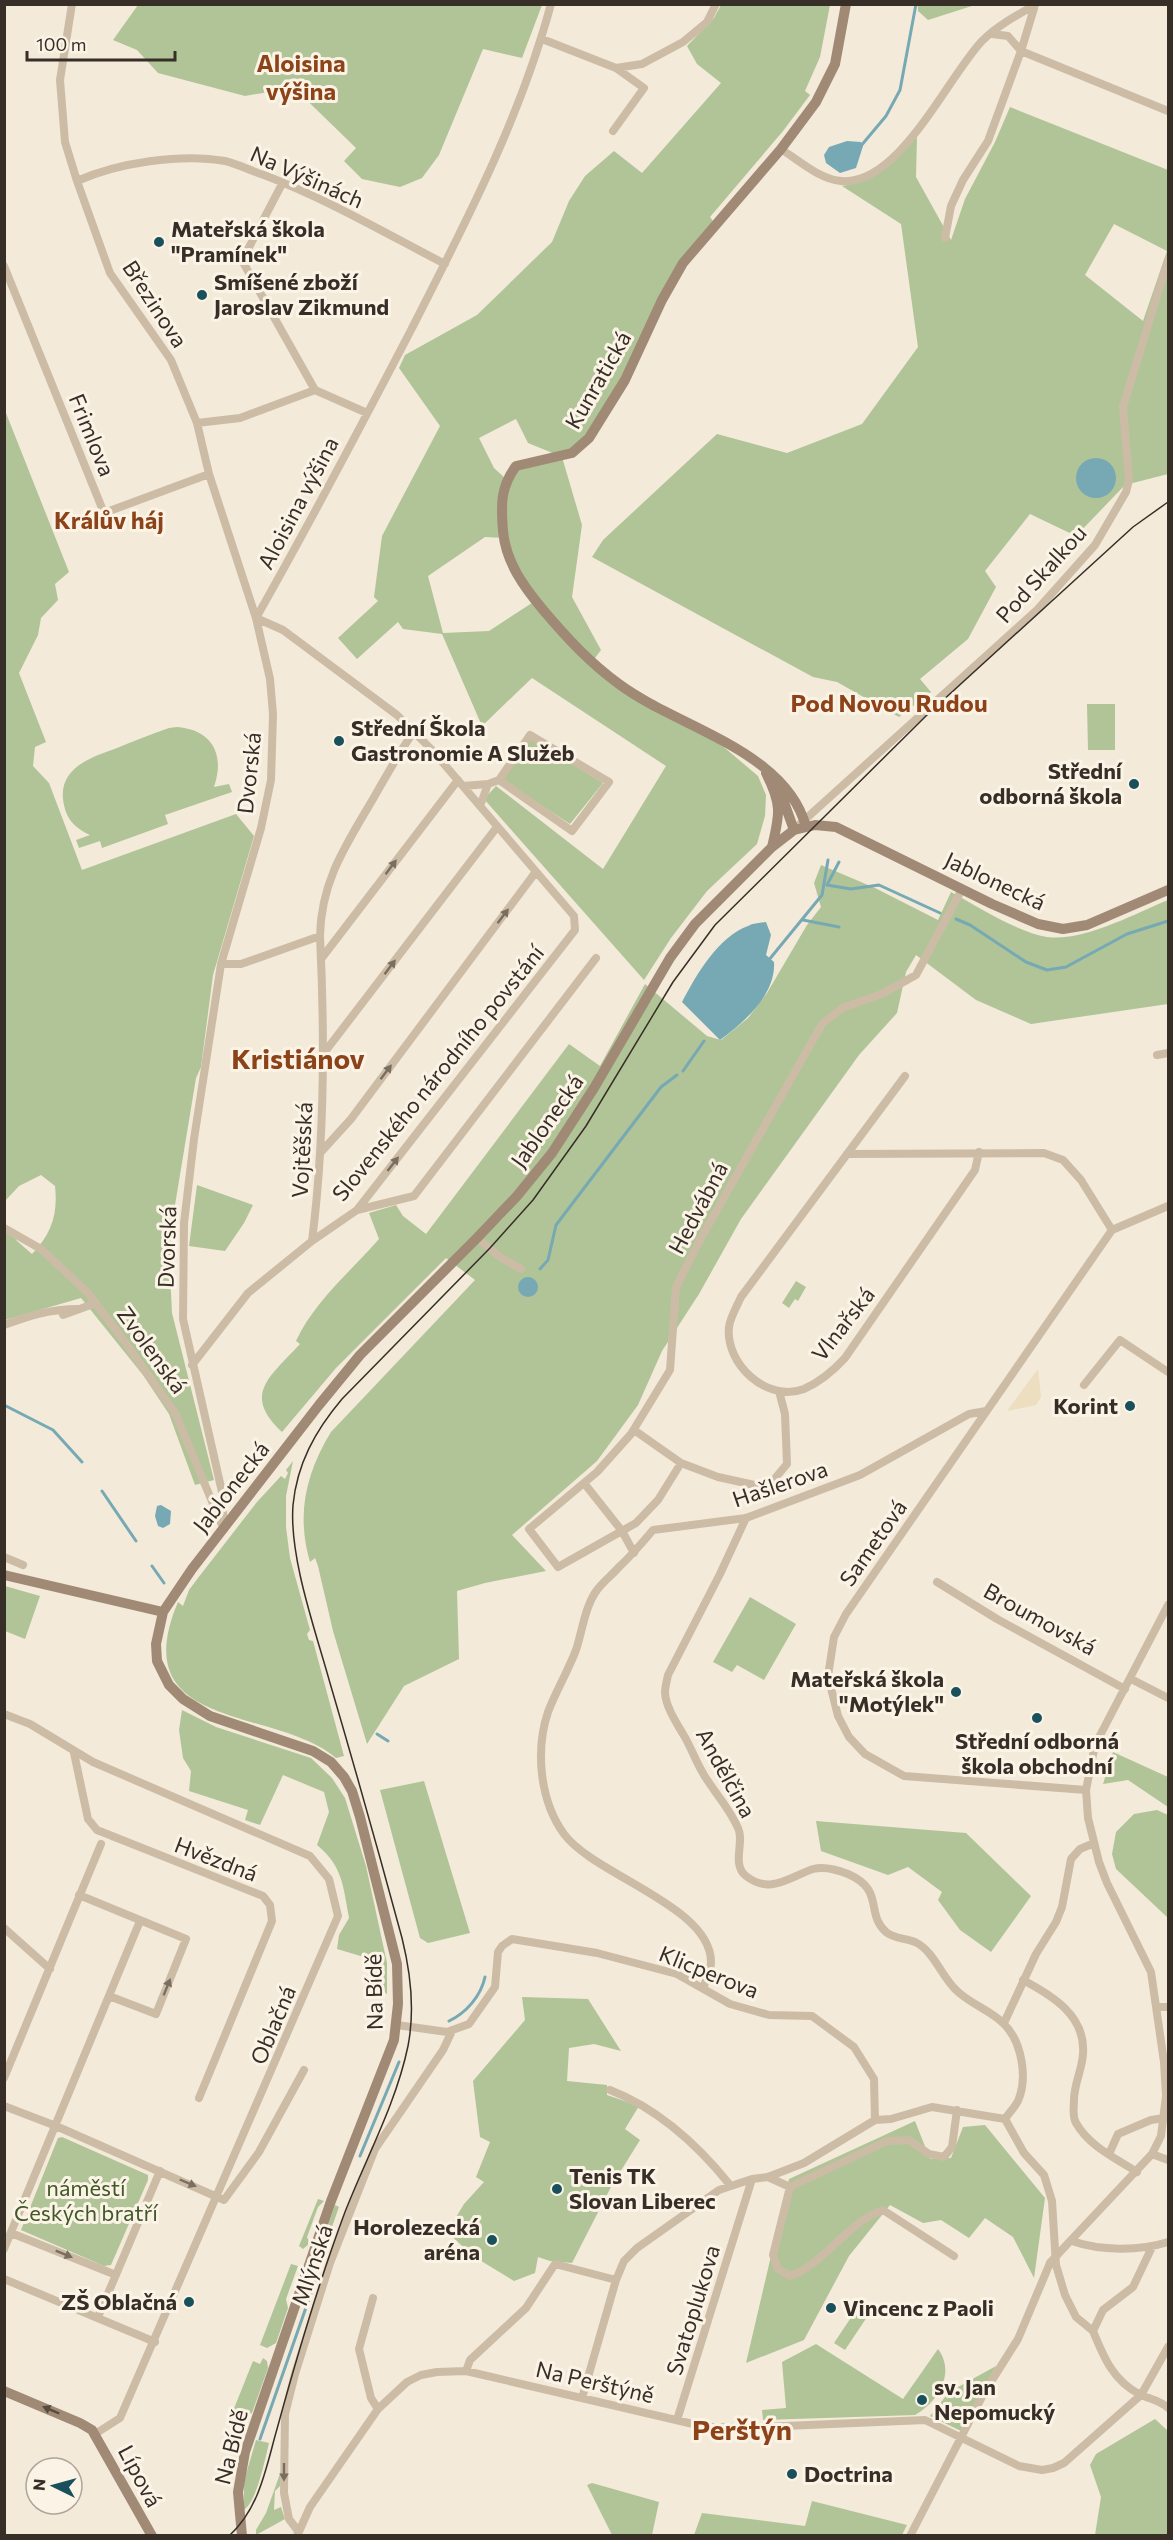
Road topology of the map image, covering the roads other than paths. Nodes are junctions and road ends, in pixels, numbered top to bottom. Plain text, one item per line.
1 (72, 4) edge
2 (551, 4) edge
3 (717, 4) edge
4 (846, 4) edge
5 (1035, 5) edge
6 (992, 34) junction
7 (542, 39) junction
8 (1021, 51) junction
9 (616, 68) junction
10 (1168, 111) edge
11 (613, 131) dead end
12 (781, 149) junction
13 (77, 181) junction
14 (282, 182) junction
15 (945, 238) dead end
16 (1168, 260) edge
17 (445, 264) junction
18 (4, 266) edge
19 (315, 390) junction
20 (367, 413) junction
21 (197, 423) junction
22 (209, 474) junction
23 (256, 618) junction
24 (414, 731) junction
25 (761, 763) junction
26 (499, 780) junction
27 (461, 783) junction
28 (488, 784) junction
29 (480, 806) junction
30 (806, 823) junction
31 (497, 827) junction
32 (794, 830) junction
33 (772, 847) junction
34 (535, 873) junction
35 (962, 889) junction
36 (1168, 890) edge
37 (320, 936) junction
38 (596, 958) dead end
39 (321, 959) junction
40 (221, 964) junction
41 (324, 1053) junction
42 (1168, 1053) edge
43 (1157, 1054) dead end
44 (904, 1076) dead end
45 (321, 1152) junction
46 (979, 1152) junction
47 (847, 1154) junction
48 (1168, 1206) edge
49 (357, 1210) junction
50 (4, 1228) edge
51 (1112, 1230) junction
52 (477, 1238) junction
53 (312, 1241) junction
54 (521, 1269) dead end
55 (96, 1303) junction
56 (76, 1309) junction
57 (63, 1315) dead end
58 (4, 1325) edge
59 (192, 1365) junction
60 (1168, 1372) edge
61 (1084, 1385) dead end
62 (779, 1390) junction
63 (986, 1411) junction
64 (634, 1430) junction
65 (681, 1463) junction
66 (584, 1483) junction
67 (746, 1518) junction
68 (224, 1529) junction
69 (622, 1531) junction
70 (634, 1553) junction
71 (4, 1557) edge
72 (23, 1565) dead end
73 (4, 1575) edge
74 (937, 1582) dead end
75 (1168, 1605) edge
76 (163, 1612) junction
77 (1165, 1618) edge
78 (1131, 1679) junction
79 (1125, 1689) junction
80 (1168, 1698) edge
81 (4, 1714) edge
82 (74, 1753) junction
83 (1086, 1790) junction
84 (101, 1844) dead end
85 (1092, 1844) junction
86 (80, 1895) junction
87 (140, 1921) junction
88 (4, 1928) edge
89 (502, 1946) joint
90 (50, 1969) junction
91 (1023, 1980) junction
92 (703, 1988) junction
93 (109, 1996) junction
94 (1157, 2007) junction
95 (1168, 2007) edge
96 (1004, 2023) junction
97 (397, 2025) junction
98 (452, 2031) junction
99 (1166, 2062) edge
100 (304, 2070) dead end
101 (4, 2078) edge
102 (610, 2090) dead end
103 (199, 2098) dead end
104 (4, 2106) edge
105 (957, 2110) junction
106 (1165, 2118) junction
107 (875, 2120) junction
108 (1005, 2120) junction
109 (56, 2126) junction
110 (1109, 2154) junction
111 (1152, 2154) junction
112 (1168, 2160) edge
113 (160, 2171) junction
114 (1137, 2172) junction
115 (768, 2177) junction
116 (752, 2179) junction
117 (730, 2185) junction
118 (790, 2187) junction
119 (216, 2195) junction
120 (11, 2233) junction
121 (1072, 2241) junction
122 (1168, 2242) edge
123 (1152, 2247) junction
124 (4, 2249) edge
125 (954, 2256) dead end
126 (116, 2275) junction
127 (4, 2278) edge
128 (616, 2280) junction
129 (373, 2298) dead end
130 (98, 2317) junction
131 (1093, 2331) junction
132 (155, 2342) junction
133 (1168, 2347) edge
134 (466, 2371) junction
135 (4, 2391) edge
136 (1141, 2395) junction
137 (582, 2398) junction
138 (1168, 2408) edge
139 (378, 2409) junction
140 (677, 2420) junction
141 (95, 2434) junction
142 (963, 2437) junction
143 (298, 2533) edge
144 (150, 2535) edge
145 (242, 2535) edge
146 (910, 2535) edge

1 - 13 street, Březinova
2 - 7 street, Aloisina výšina
3 - 9 street
4 - 12 street, Kunratická
5 - 6 street
5 - 8 street
6 - 8 street
6 - 12 street
7 - 9 street
7 - 17 street, Aloisina výšina
8 - 10 street
8 - 15 street
9 - 11 street
12 - 25 street, Kunratická
13 - 14 street, Na Výšinách
13 - 21 street, Březinova
14 - 17 street, Na Výšinách
14 - 19 street
16 - 30 street, Pod Skalkou
17 - 20 street, Aloisina výšina
18 - 22 street, Frimlova
19 - 20 street
19 - 21 street
20 - 23 street, Aloisina výšina
21 - 22 street, Březinova
22 - 23 street, Březinova
23 - 24 street
23 - 40 street, Dvorská
24 - 27 street
24 - 37 street, Vojtěšská
25 - 30 street, Kunratická
25 - 32 street, Kunratická
25 - 33 street
26 - 26 street
26 - 28 street
27 - 28 street
27 - 29 street
39 -> 27 street
28 - 29 street
29 - 31 street
30 - 32 street, Jablonecká
30 - 35 street, Jablonecká
31 - 34 street
41 -> 31 street
32 - 33 street, Jablonecká
33 - 52 street, Jablonecká
45 -> 34 street
49 -> 34 street, Slovenského národního povstání
35 - 36 street, Jablonecká
35 - 64 street, Hedvábná
37 - 39 street, Vojtěšská
37 - 40 street
38 - 49 street
39 - 41 street, Vojtěšská
40 - 59 street, Dvorská
41 - 45 street, Vojtěšská
42 - 43 street
44 - 47 street
45 - 53 street, Vojtěšská
46 - 47 street
46 - 51 street
46 - 62 street, Vlnařská
47 - 62 street
48 - 51 street
49 - 53 street, Slovenského národního povstání
50 - 55 street, Zvolenská
51 - 63 street, Sametová
52 - 54 street
52 - 68 street, Jablonecká
53 - 59 street
55 - 56 street
55 - 68 street, Zvolenská
56 - 57 street
56 - 58 street
59 - 68 street, Dvorská
60 - 61 street
62 - 65 street
63 - 67 street, Hašlerova
63 - 83 street, Sametová
64 - 65 street
64 - 66 street, Hedvábná
65 - 69 street
66 - 69 street
66 - 69 street, Hedvábná
67 - 70 street, Hašlerova
67 - 96 street, Andělčina
68 - 76 street, Jablonecká
69 - 70 street
70 - 92 street, Hašlerova
71 - 72 street
73 - 76 street
74 - 79 street, Broumovská
75 - 77 street
76 - 97 street, Na Bídě
77 - 78 street
78 - 79 street
78 - 80 street
79 - 83 street
81 - 82 street, Oblačná
82 - 103 street, Hvězdná
82 - 119 street, Oblačná
83 - 85 street
84 - 86 street
85 - 91 street
85 - 94 street
86 - 87 street
86 - 90 street
87 - 93 street
93 -> 87 street
88 - 90 street
89 - 92 street, Klicperova
89 - 98 street, Mlýnská
90 - 101 street
91 - 96 street
91 - 110 street
92 - 107 street, Klicperova
93 - 109 street
94 - 95 street
94 - 99 street
96 - 108 street
97 - 98 street
97 - 145 street, Na Bídě
98 -> 143 street, Mlýnská
99 - 106 street
100 - 119 street
102 - 117 street
104 - 109 street
105 - 107 street
105 - 108 street
105 - 118 street
106 - 110 street
106 - 111 street
107 - 115 street
108 - 131 street
109 - 113 street
109 - 120 street
110 - 114 street
111 - 112 street
111 - 114 street
113 -> 119 street
113 - 126 street
114 - 121 street
115 - 116 street
115 - 118 street
116 - 117 street
116 - 140 street, Svatoplukova
117 - 128 street
118 - 125 street
119 - 132 street, Oblačná
120 - 124 street
120 -> 126 street
121 - 123 street
121 - 142 street, bridge
122 - 123 street
123 - 131 street
126 - 130 street
127 - 130 street
128 - 134 street
128 - 137 street
129 - 139 street
130 - 132 street
131 - 136 street
132 - 141 street, Oblačná
133 - 136 street, Na Perštýně
134 - 137 street, Na Perštýně
134 - 139 street, Na Perštýně
141 -> 135 street
136 - 138 street
136 - 142 street, Na Perštýně
137 - 140 street, Na Perštýně
139 - 143 street, Na Perštýně
140 - 142 street, Na Perštýně
141 - 144 street, Lípová
142 - 146 street

